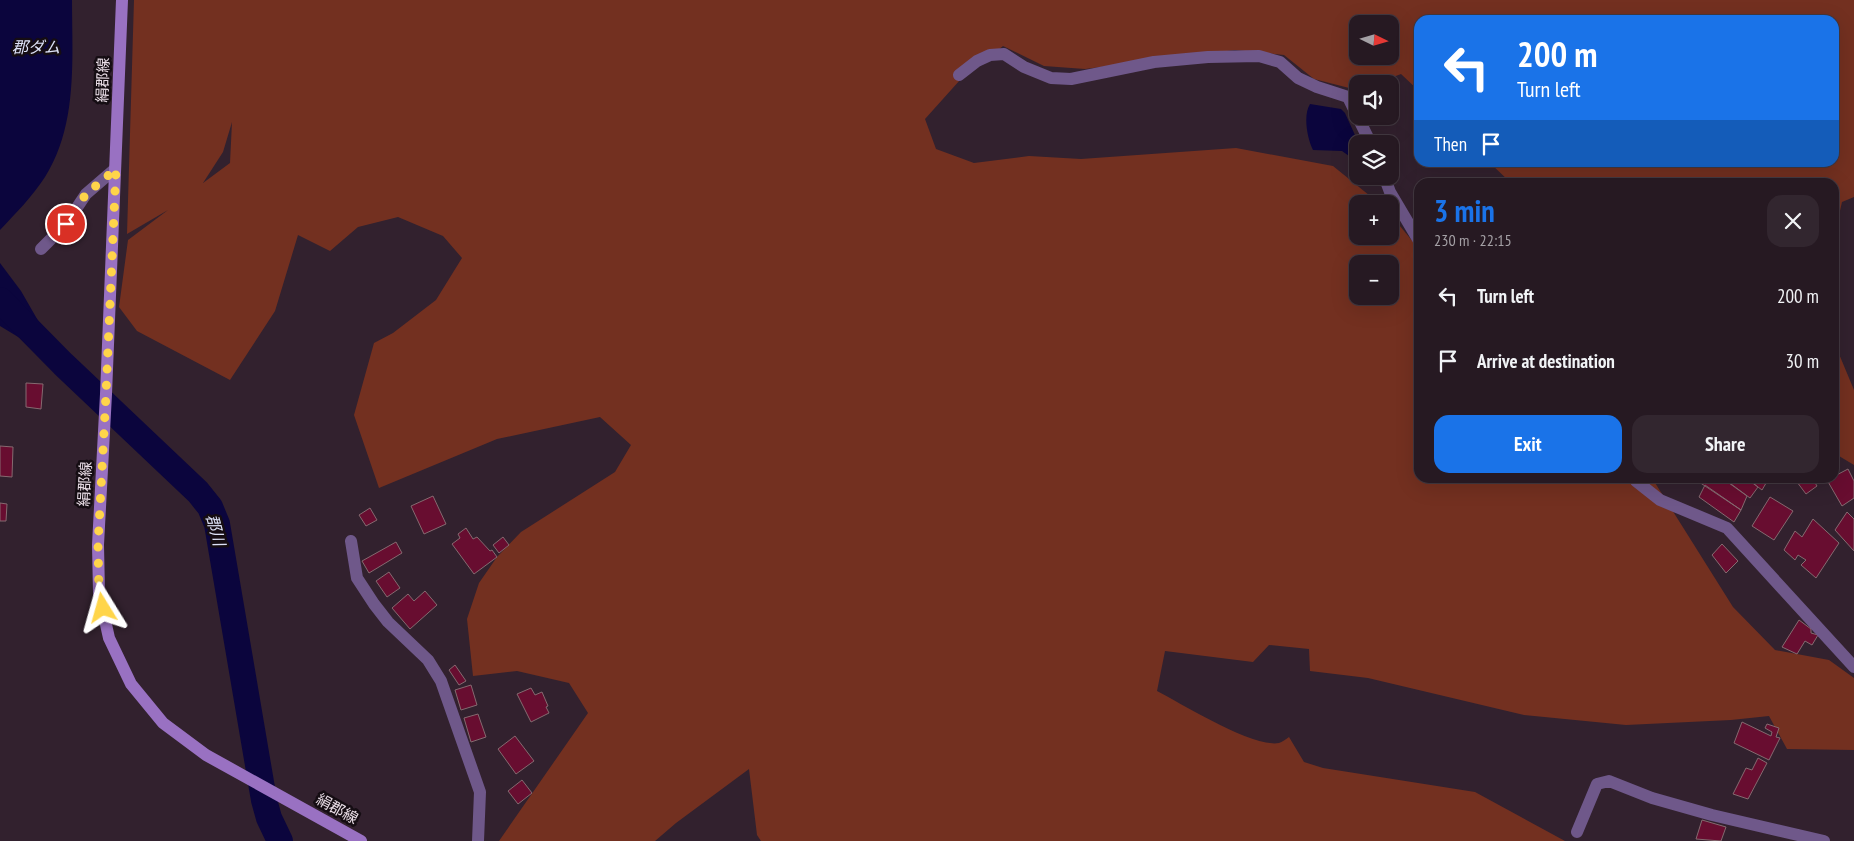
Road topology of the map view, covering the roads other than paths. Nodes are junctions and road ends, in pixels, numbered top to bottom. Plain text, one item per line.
1 (122, 0) edge
2 (959, 75) dead end
3 (1367, 135) edge
4 (116, 169) junction
5 (1387, 185) edge
6 (1414, 232) edge
7 (41, 249) dead end
8 (1639, 483) edge
9 (351, 541) dead end
10 (1854, 667) edge
11 (1577, 832) dead end
12 (361, 841) edge
13 (478, 841) edge
14 (1824, 841) edge

1 - 4 main road, 絹郡線
2 - 3 street
4 - 7 street
4 - 12 main road, 絹郡線
5 - 6 street
8 - 10 street
9 - 13 street
11 - 14 street

